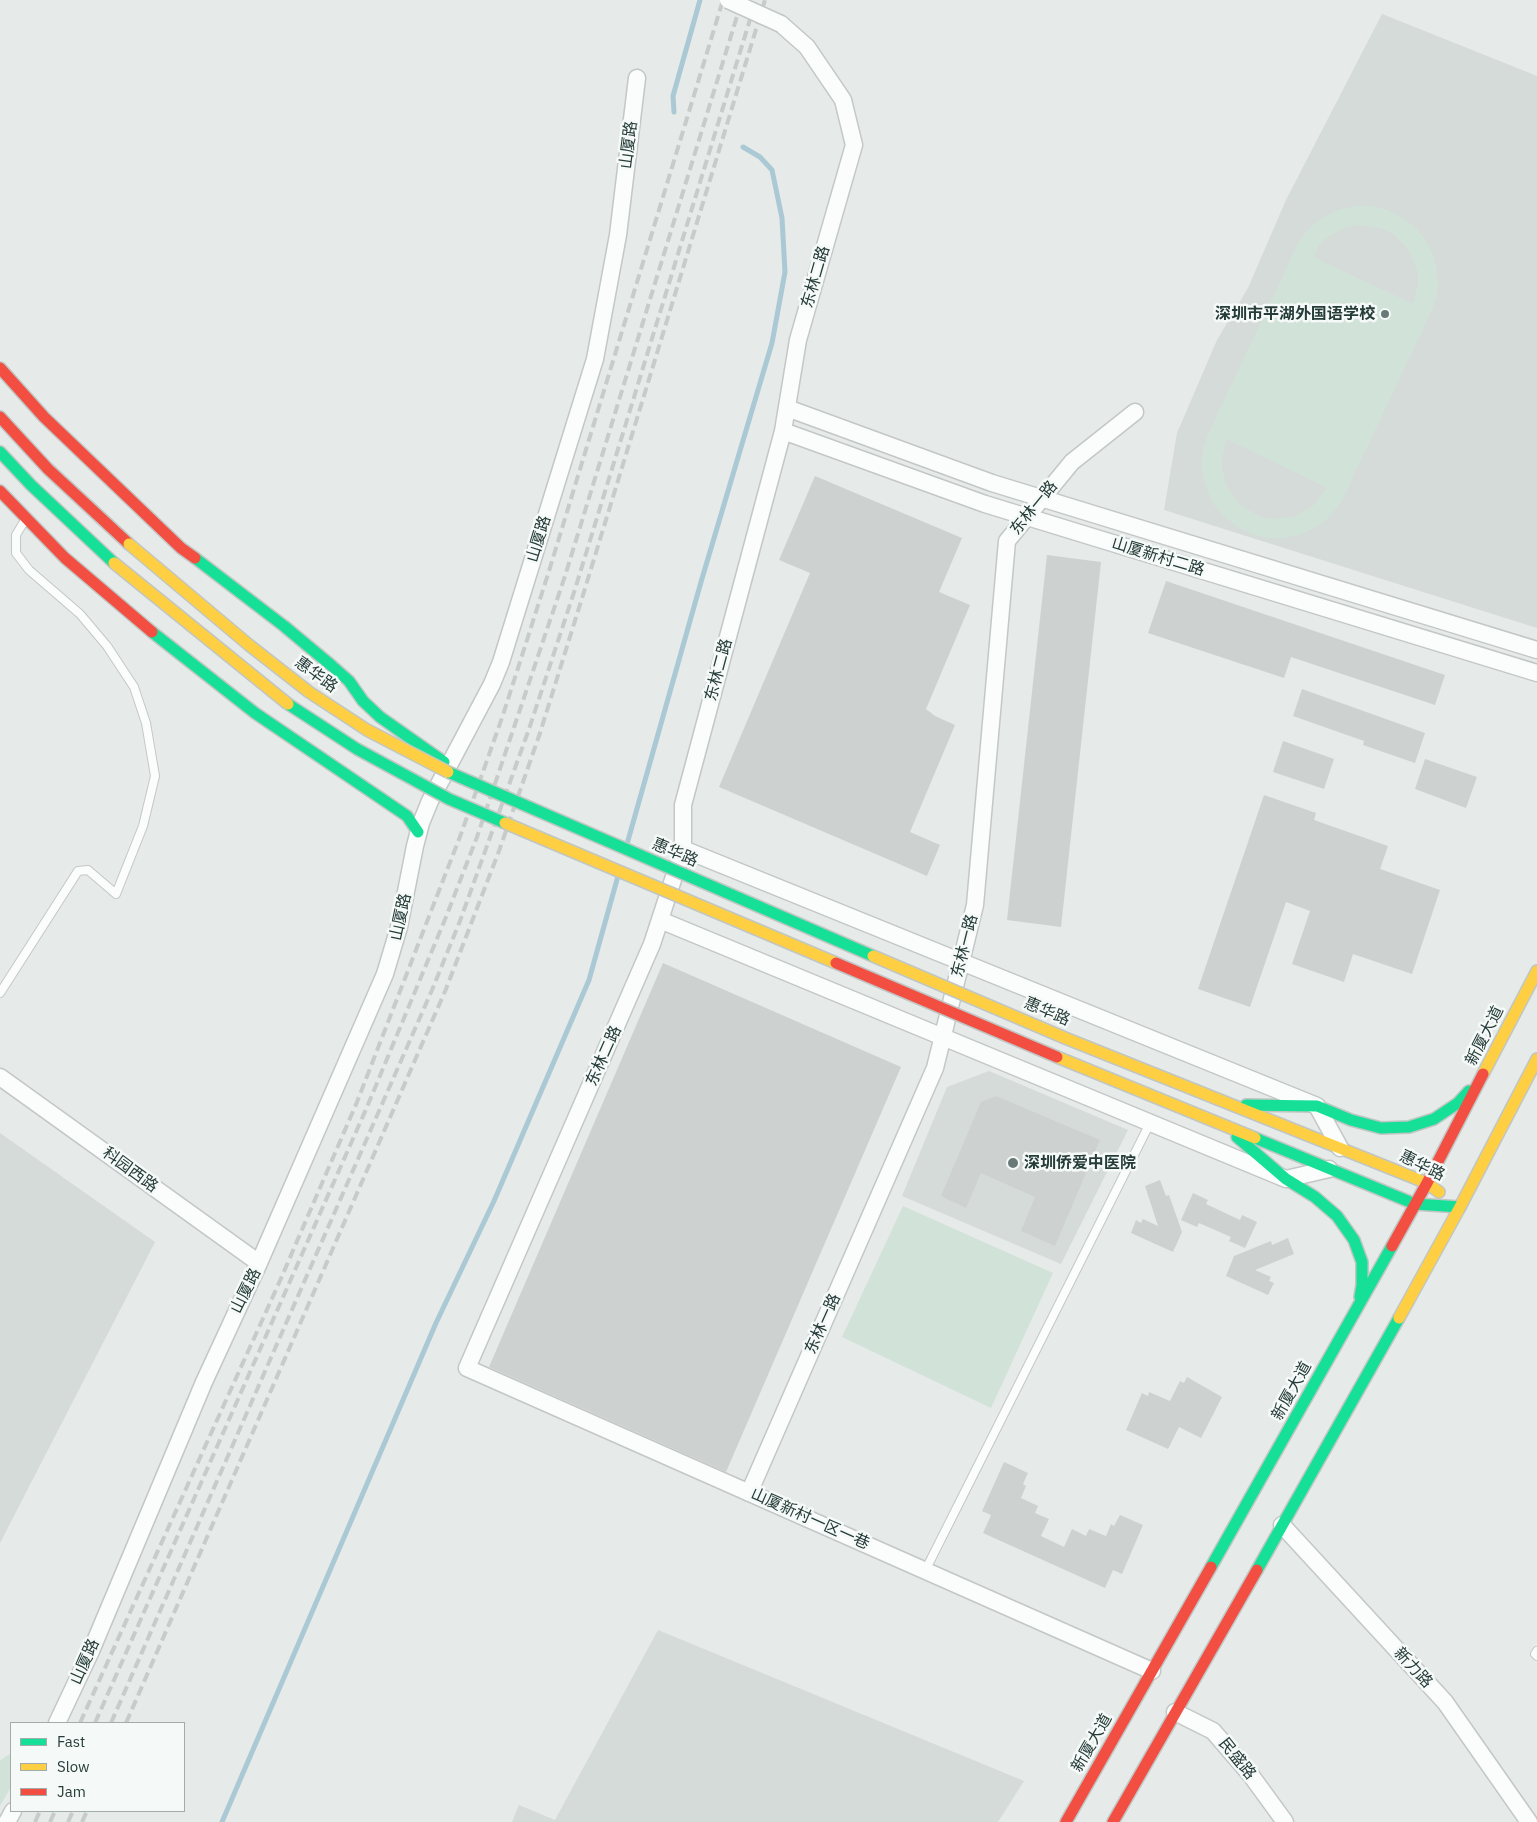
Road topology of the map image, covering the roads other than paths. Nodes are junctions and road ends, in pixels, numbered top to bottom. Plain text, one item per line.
1 (728, 0) edge
2 (638, 78) dead end
3 (0, 368) edge
4 (787, 408) junction
5 (1135, 412) dead end
6 (0, 417) edge
7 (783, 431) junction
8 (0, 452) edge
9 (0, 491) edge
10 (1042, 498) junction
11 (1027, 517) junction
12 (26, 518) junction
13 (1537, 650) edge
14 (1537, 674) edge
15 (448, 766) junction
16 (418, 832) junction
17 (683, 849) junction
18 (660, 920) junction
19 (961, 962) junction
20 (1537, 971) edge
21 (0, 993) edge
22 (942, 1037) junction
23 (1537, 1059) edge
24 (0, 1077) edge
25 (1481, 1080) junction
26 (1233, 1105) junction
27 (1318, 1106) junction
28 (1150, 1123) junction
29 (1224, 1125) junction
30 (1340, 1148) junction
31 (1329, 1169) junction
32 (1286, 1179) junction
33 (1427, 1183) junction
34 (1415, 1204) junction
35 (1460, 1207) junction
36 (260, 1263) junction
37 (1357, 1308) junction
38 (467, 1368) joint
39 (749, 1493) junction
40 (1282, 1525) junction
41 (925, 1570) junction
42 (1537, 1651) edge
43 (1537, 1656) edge
44 (1152, 1671) junction
45 (1175, 1712) junction
46 (57, 1722) edge
47 (1066, 1822) edge
48 (1112, 1822) edge
49 (1285, 1822) edge
50 (1529, 1822) edge

1 - 4 street, 东林二路, bridge
2 - 15 street, 山厦路
3 - 15 main road
4 - 7 street, 东林二路
4 - 10 street, 山厦新村二路
5 - 10 street, 东林一路
6 - 26 main road, 惠华路, bridge
7 - 11 street, 山厦新村二路
7 - 17 street, 东林二路
8 - 29 main road, 惠华路, bridge
9 - 12 main road
10 - 11 street, 东林一路
10 - 13 street, 山厦新村二路
11 - 14 street, 山厦新村二路
11 - 19 street, 东林一路
12 - 16 main road
12 - 21 lane
15 - 16 street, 山厦路
16 - 36 street, 山厦路
17 - 18 street, 东林二路
17 - 19 street
18 - 22 street
18 - 38 street, 东林二路
19 - 22 street, 东林一路
19 - 27 street
20 - 25 main road, 新厦大道
22 - 28 street
22 - 39 street, 东林一路
23 - 35 main road
24 - 36 street, 科园西路
25 - 27 main road
25 - 33 main road, 新厦大道
26 - 27 main road
26 - 30 main road, 惠华路
27 - 30 street
28 - 32 street
28 - 41 lane
29 - 31 main road, 惠华路
29 - 32 main road
30 - 33 main road, 惠华路
31 - 32 street
31 - 34 main road, 惠华路
32 - 37 main road
33 - 34 main road, 新厦大道
33 - 35 main road, 惠华路
34 - 35 main road, 惠华路
34 - 37 main road, 新厦大道
35 - 40 main road
36 - 46 street, 山厦路
37 - 44 main road, 新厦大道
38 - 39 street, 山厦新村一区一巷
39 - 41 street, 山厦新村一区一巷
40 - 45 main road
40 - 50 street, 新力路
41 - 44 street, 山厦新村一区一巷
42 - 43 lane
44 - 47 main road, 新厦大道
45 - 48 main road
45 - 49 street, 民盛路

